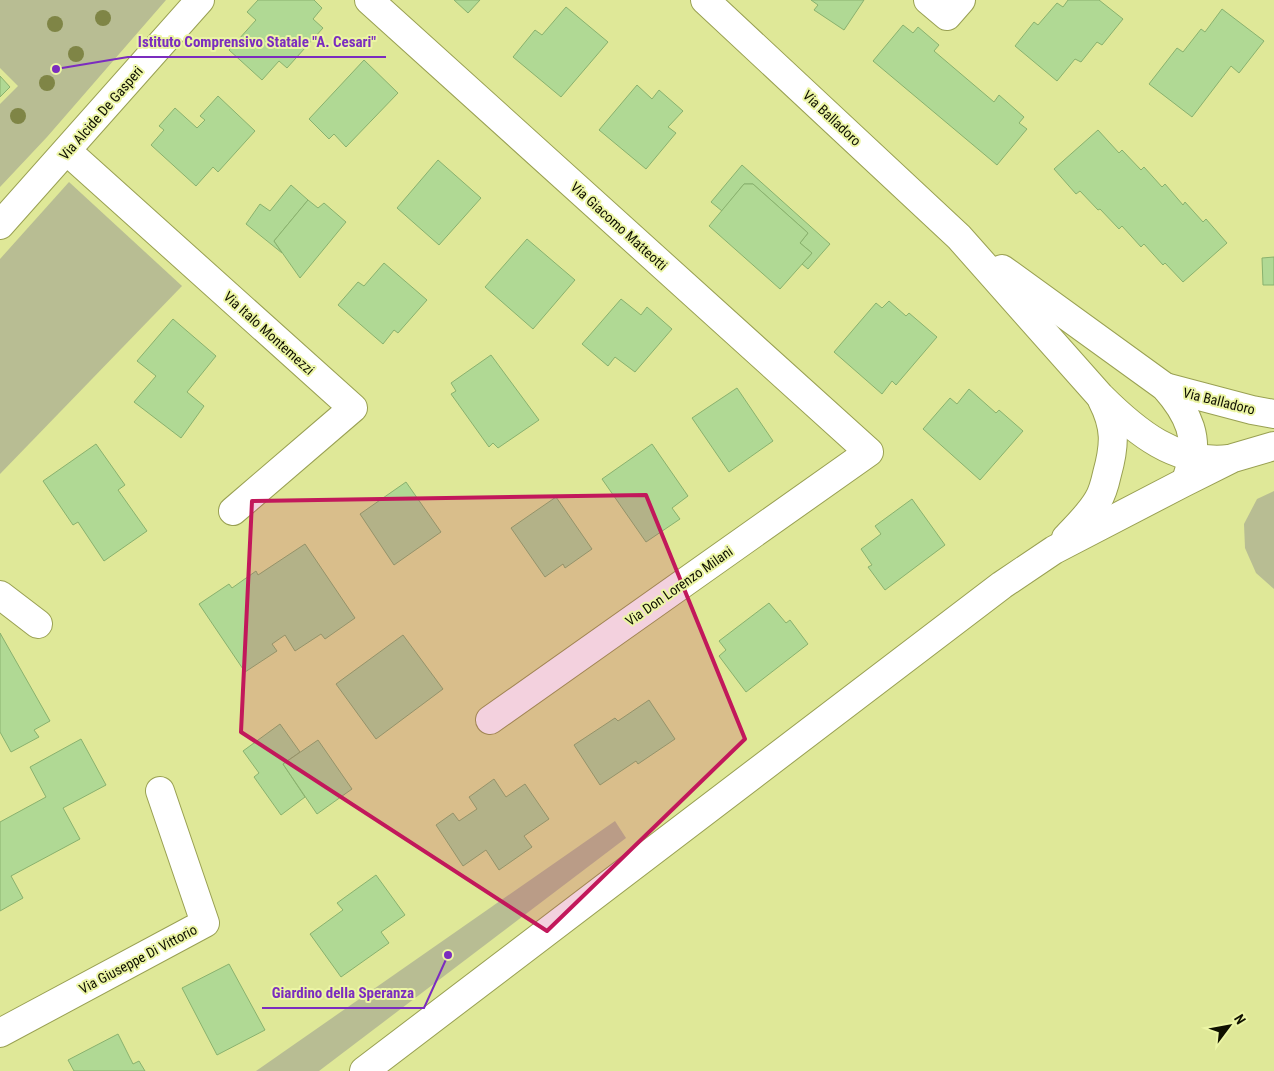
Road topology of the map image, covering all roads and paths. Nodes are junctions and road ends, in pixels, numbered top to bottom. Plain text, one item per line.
1 (200, 0) edge
2 (370, 0) edge
3 (705, 0) edge
4 (928, 0) edge
5 (961, 0) edge
6 (67, 151) junction
7 (0, 226) edge
8 (959, 237) junction
9 (1165, 387) junction
10 (1100, 396) junction
11 (1274, 414) edge
12 (1274, 446) edge
13 (869, 452) joint
14 (1192, 457) junction
15 (1233, 458) junction
16 (1183, 484) junction
17 (233, 511) dead end
18 (1054, 550) junction
19 (0, 594) edge
20 (38, 624) dead end
21 (490, 720) dead end
22 (160, 791) dead end
23 (0, 1033) edge
24 (364, 1071) edge

1 - 6 street, Via Alcide De Gasperi
2 - 13 street, Via Giacomo Matteotti
3 - 8 street, Via Balladoro
4 - 5 street
6 - 7 street, Via Alcide De Gasperi
6 - 17 street, Via Italo Montemezzi
8 - 9 street, Via Balladoro
8 - 10 street, Via Balladoro
9 - 11 street, Via Balladoro
9 - 14 street, Via Balladoro
10 - 14 street, Via Balladoro
10 - 18 street, Via Balladoro
12 - 15 street, Via Balladoro
13 - 21 street, Via Don Lorenzo Milani
14 - 15 street, Via Balladoro
14 - 16 street, Via Balladoro
15 - 16 street, Via Balladoro
16 - 18 street
18 - 24 street
19 - 20 street
22 - 23 street, Via Giuseppe Di Vittorio

